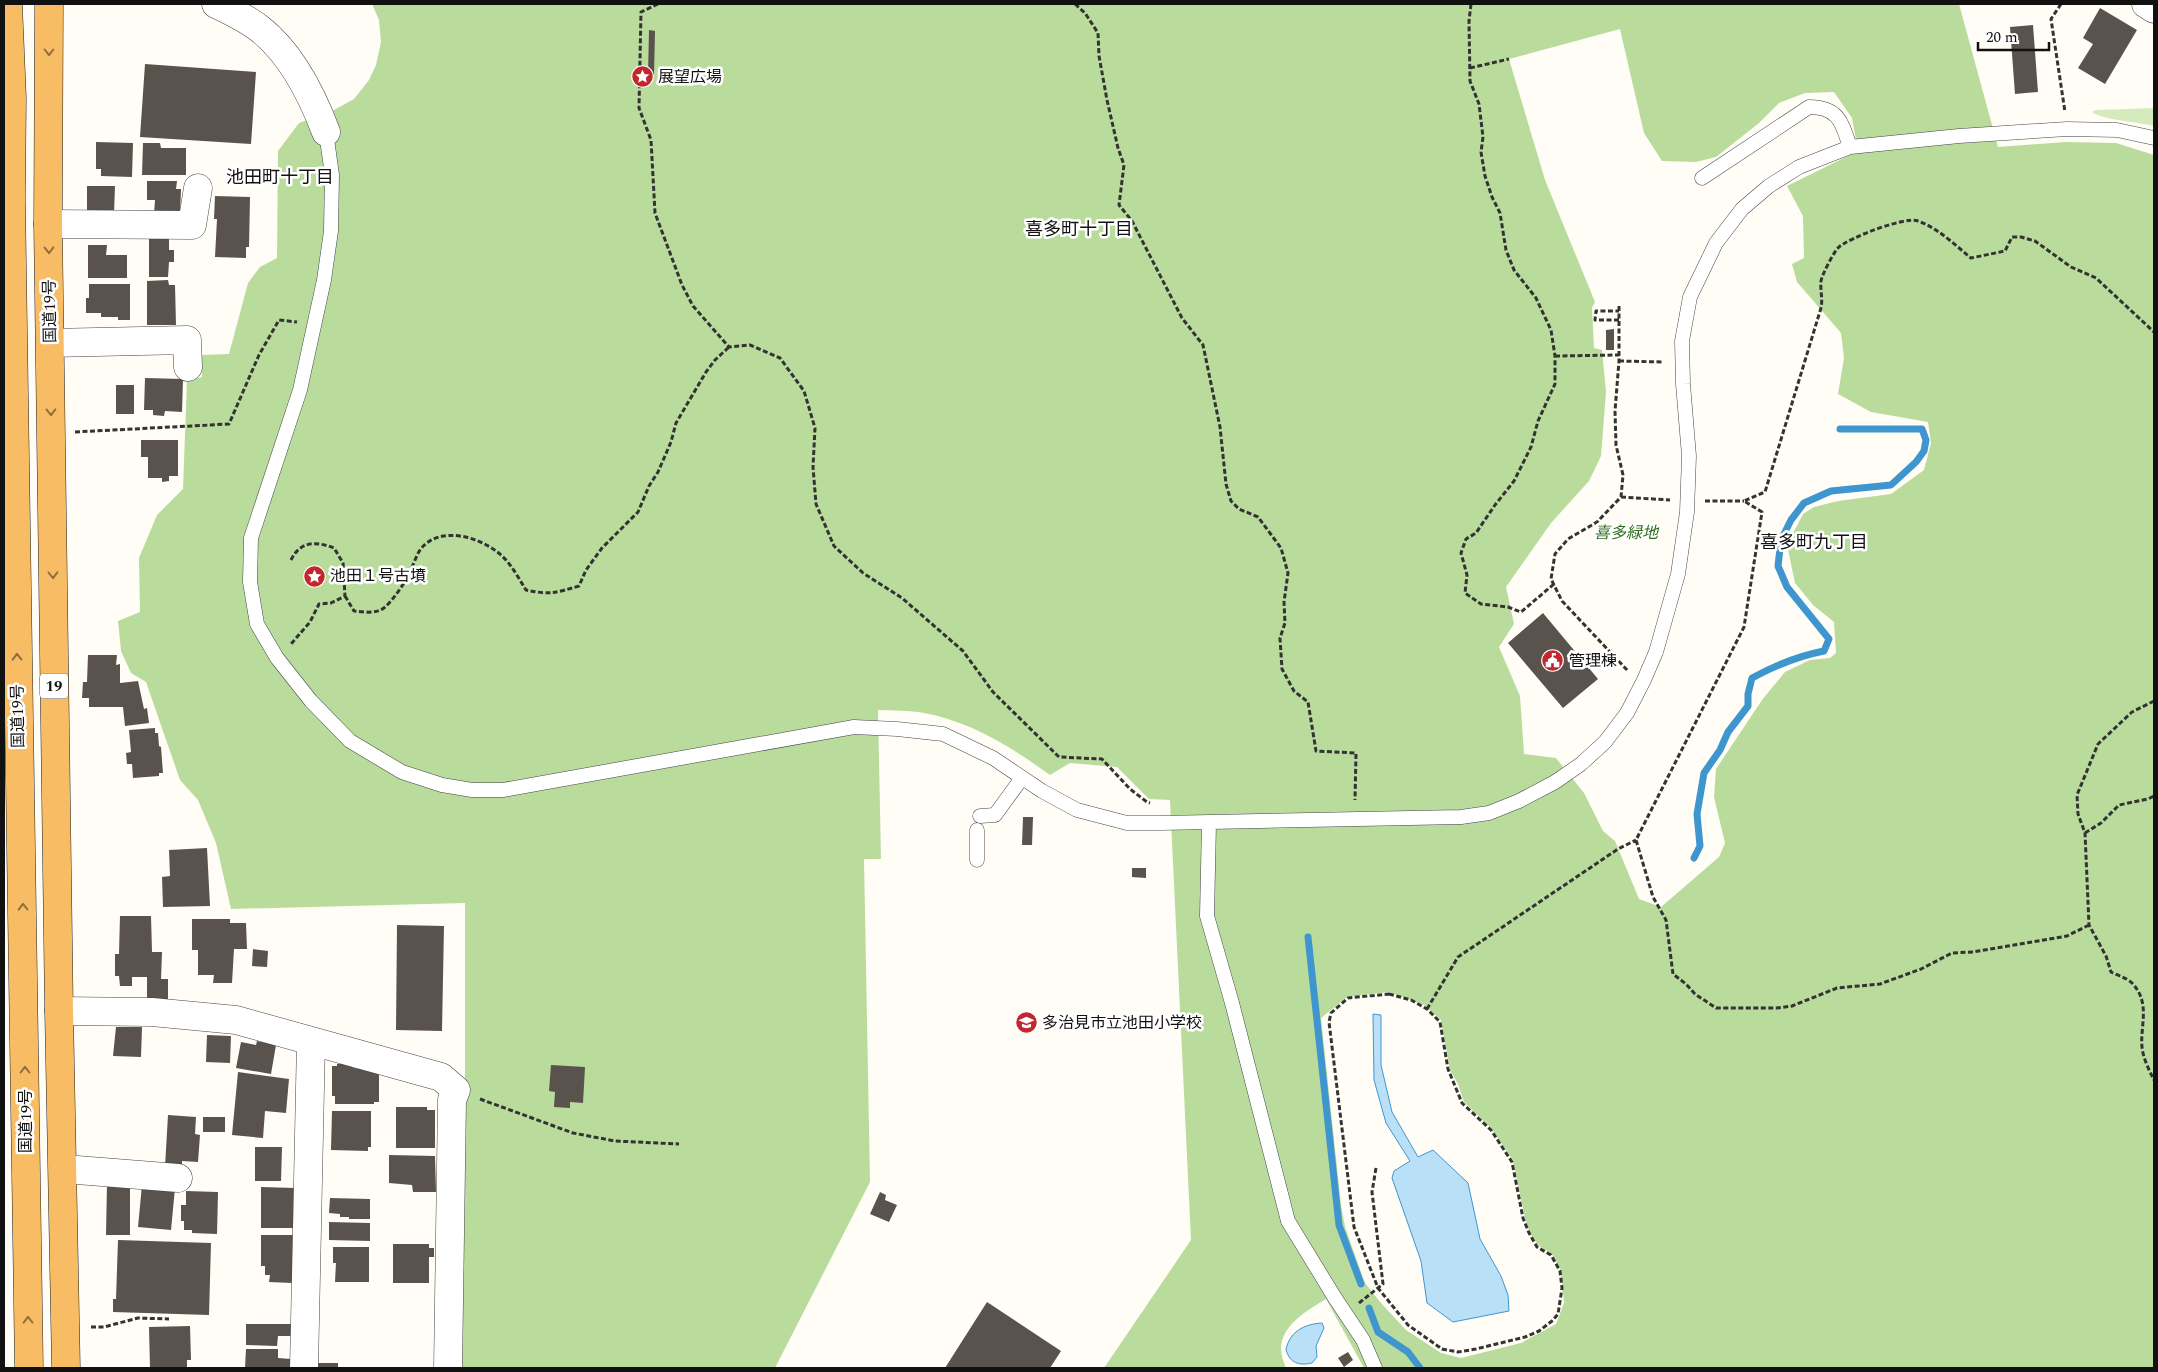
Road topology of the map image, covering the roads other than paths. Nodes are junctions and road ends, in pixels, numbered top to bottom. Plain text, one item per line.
1 (8, 4) edge
2 (49, 4) edge
3 (216, 4) edge
4 (2146, 4) edge
5 (2154, 9) edge
6 (326, 132) joint
7 (2154, 138) edge
8 (1850, 147) junction
9 (1702, 178) dead end
10 (198, 188) dead end
11 (7, 199) edge
12 (48, 224) junction
13 (50, 343) junction
14 (188, 367) dead end
15 (1022, 778) junction
16 (980, 816) dead end
17 (1209, 823) junction
18 (977, 830) dead end
19 (977, 860) dead end
20 (59, 1010) junction
21 (311, 1041) junction
22 (63, 1171) junction
23 (178, 1178) dead end
24 (29, 1368) edge
25 (66, 1368) edge
26 (304, 1368) edge
27 (448, 1368) edge
28 (1375, 1368) edge

1 - 11 highway, 国道19号 / 19
2 -> 12 highway, 国道19号 / 19
3 - 6 street
4 - 5 street
6 - 15 lane
7 - 8 lane
8 - 9 lane
8 - 17 lane
10 - 12 street
24 -> 11 highway, 国道19号 / 19
12 -> 13 highway, 国道19号 / 19
13 - 14 street
13 -> 20 highway, 国道19号 / 19
15 - 16 lane
15 - 17 lane
17 - 28 lane
18 - 19 lane
20 - 21 street
20 - 22 highway, 国道19号 / 19
21 - 26 street
21 - 27 street
22 - 23 street
22 - 25 highway, 国道19号 / 19

